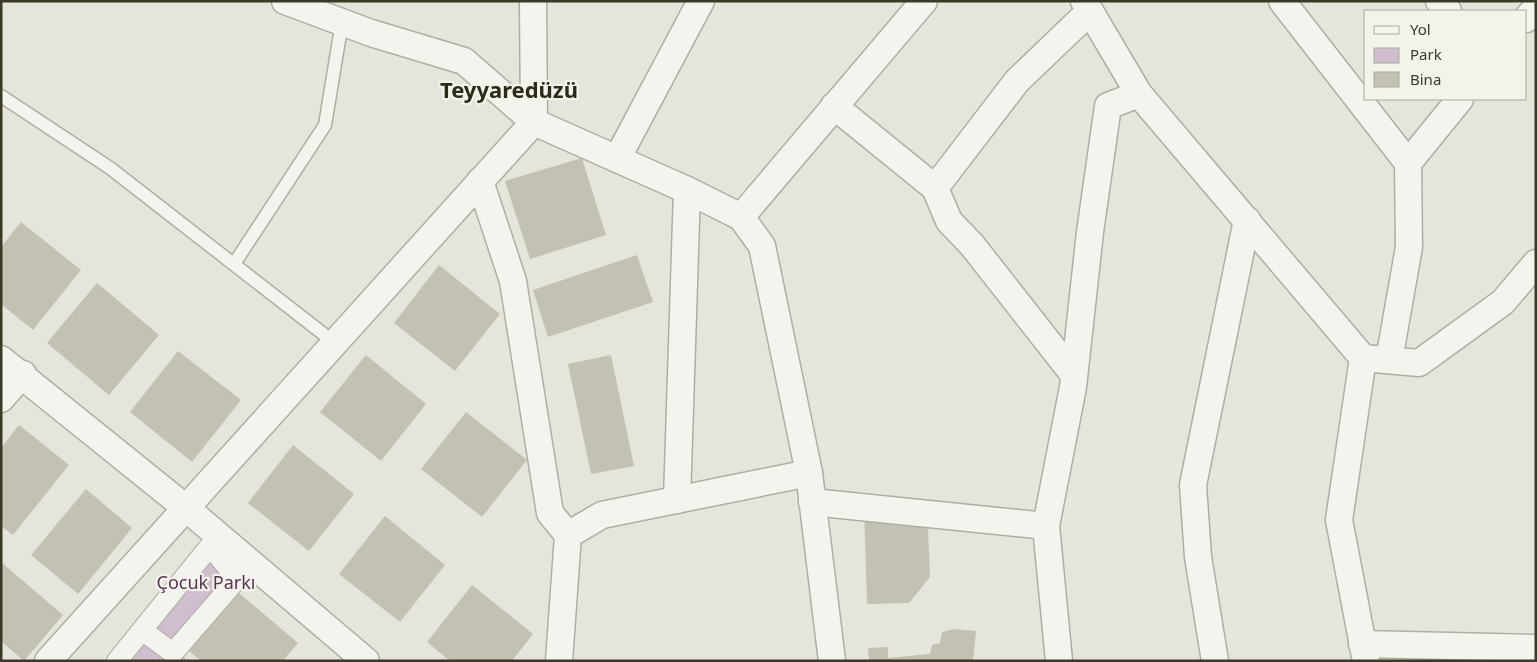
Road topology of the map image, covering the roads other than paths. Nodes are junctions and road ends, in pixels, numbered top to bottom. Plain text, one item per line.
1 (285, 1) edge
2 (533, 1) edge
3 (700, 1) edge
4 (924, 1) edge
5 (1282, 1) edge
6 (1087, 6) edge
7 (1536, 8) edge
8 (1527, 19) edge
9 (342, 22) junction
10 (1139, 94) junction
11 (1, 96) edge
12 (1459, 100) edge
13 (834, 106) junction
14 (534, 122) junction
15 (616, 159) junction
16 (1408, 163) junction
17 (480, 182) junction
18 (935, 188) junction
19 (687, 190) junction
20 (741, 217) junction
21 (1247, 220) junction
22 (1536, 263) edge
23 (234, 264) junction
24 (335, 343) junction
25 (1, 359) edge
26 (1376, 359) junction
27 (23, 374) junction
28 (1074, 375) junction
29 (1, 399) edge
30 (809, 473) junction
31 (677, 500) junction
32 (812, 502) junction
33 (186, 508) junction
34 (1046, 526) junction
35 (568, 535) junction
36 (143, 631) junction
37 (1536, 648) edge
38 (1364, 652) edge
39 (48, 661) edge
40 (117, 661) edge
41 (366, 661) edge
42 (559, 661) edge
43 (832, 661) edge
44 (1059, 661) edge
45 (1215, 661) edge

1 - 9 street
2 - 14 street
3 - 15 street
4 - 13 street
5 - 16 street
6 - 10 street
6 - 18 street
7 - 8 street
9 - 14 street
9 - 23 lane
10 - 21 street
10 - 28 street
11 - 23 lane
12 - 16 street
13 - 18 street
13 - 20 street
14 - 15 street
14 - 17 street
15 - 19 street
16 - 26 street
17 - 24 street
17 - 35 street
18 - 28 street
19 - 20 street
19 - 31 street
20 - 30 street
21 - 26 street
21 - 45 street
22 - 26 street
23 - 24 lane
24 - 33 street
25 - 27 street
26 - 38 street
27 - 29 street
27 - 33 street
28 - 34 street
30 - 31 street
30 - 32 street
31 - 35 street
32 - 34 street
32 - 43 street
33 - 39 street
33 - 41 street
34 - 44 street
35 - 42 street
36 - 36 street
36 - 40 street
37 - 38 street

